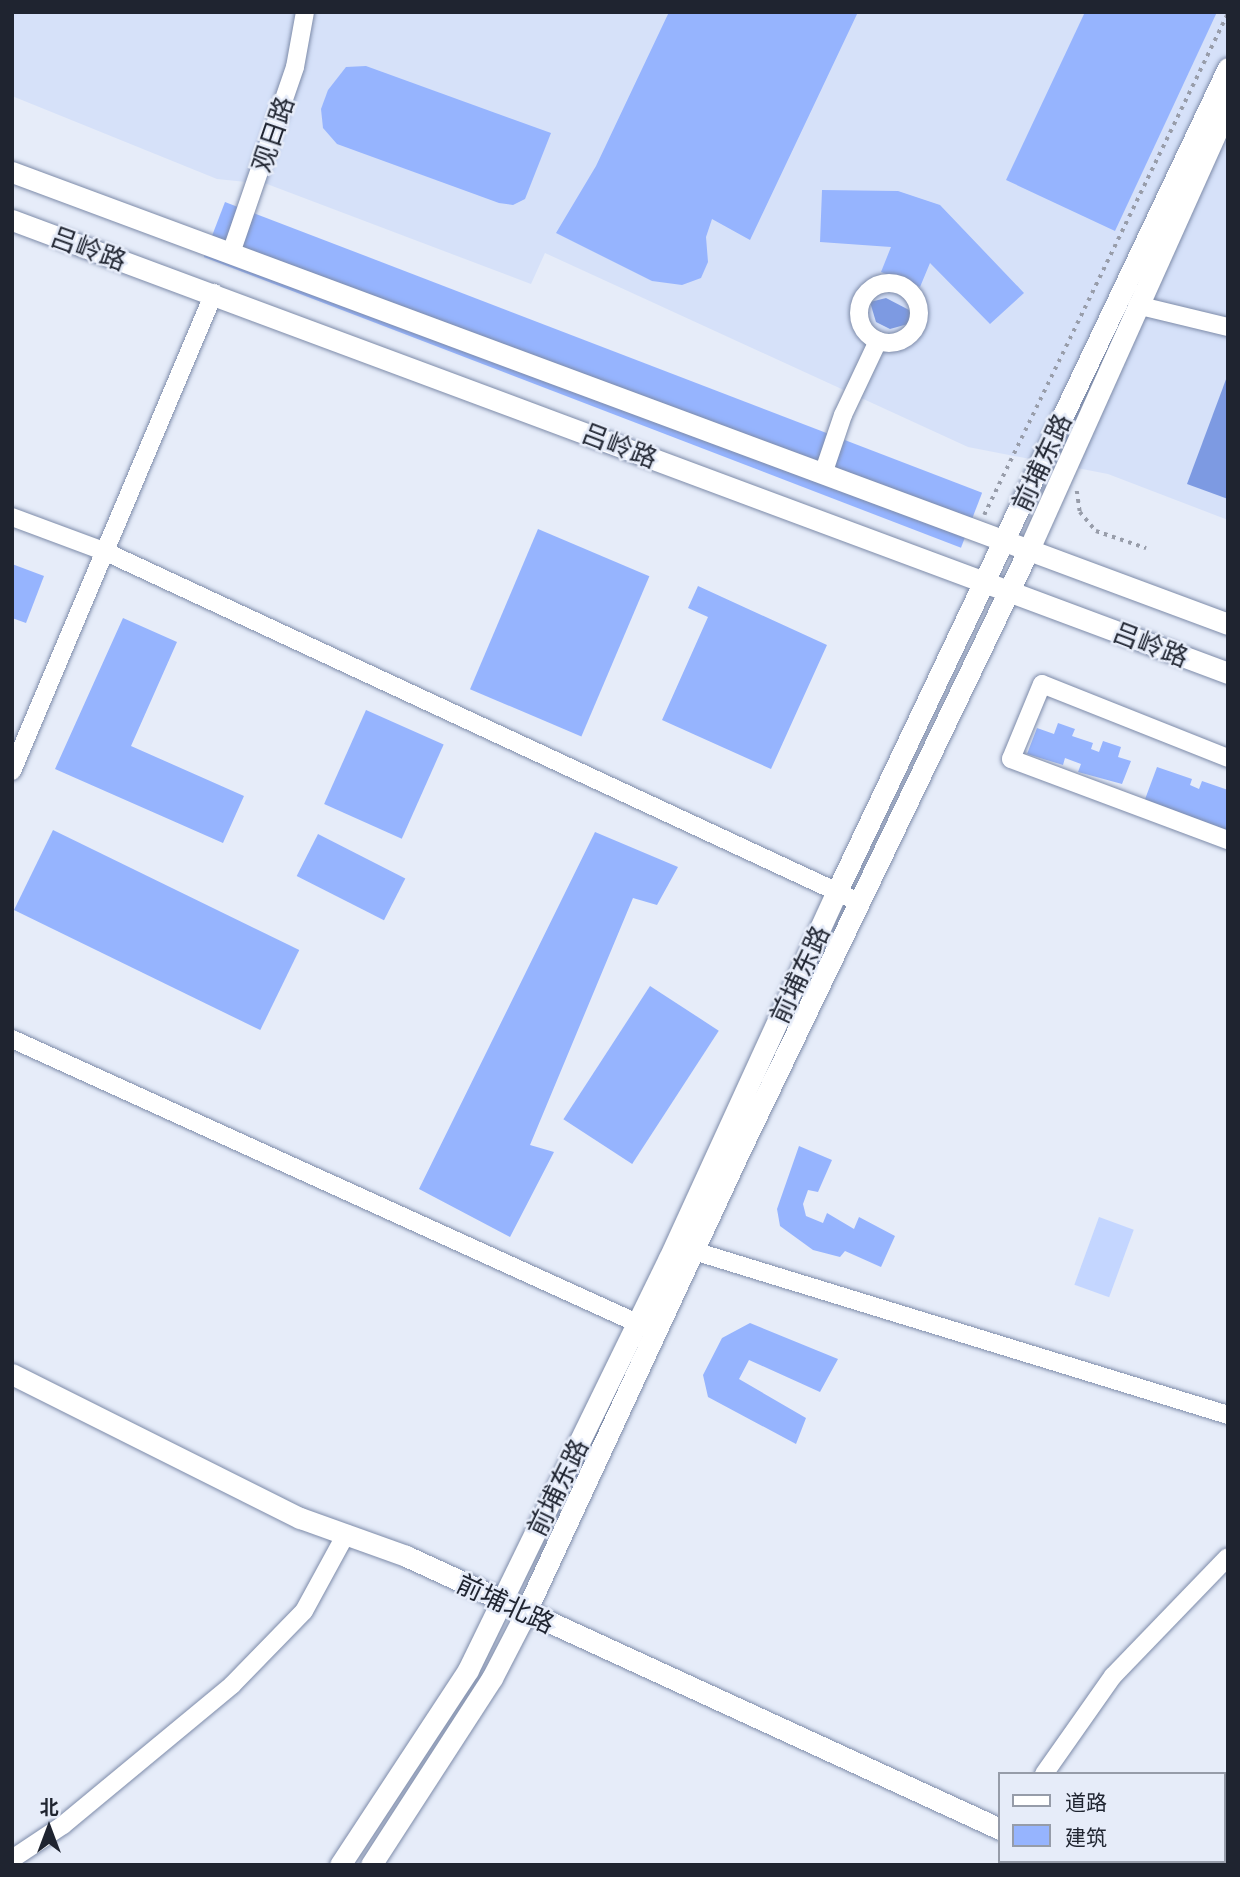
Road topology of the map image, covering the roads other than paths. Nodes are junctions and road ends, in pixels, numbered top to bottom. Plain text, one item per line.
1 (305, 12) edge
2 (1228, 68) edge
3 (1228, 107) edge
4 (12, 172) edge
5 (12, 220) edge
6 (231, 253) junction
7 (214, 293) junction
8 (1137, 304) junction
9 (1226, 321) edge
10 (878, 341) dead end
11 (824, 471) junction
12 (12, 517) edge
13 (1004, 539) junction
14 (1029, 549) junction
15 (106, 552) junction
16 (984, 581) junction
17 (1009, 591) junction
18 (1228, 624) edge
19 (1228, 673) edge
20 (1228, 758) edge
21 (12, 771) edge
22 (1228, 840) edge
23 (836, 891) junction
24 (859, 902) junction
25 (12, 1039) edge
26 (684, 1248) junction
27 (647, 1327) junction
28 (12, 1374) edge
29 (1228, 1415) edge
30 (346, 1534) junction
31 (1228, 1557) edge
32 (502, 1601) junction
33 (524, 1614) junction
34 (1045, 1772) edge
35 (998, 1828) edge
36 (12, 1860) edge
37 (340, 1865) edge
38 (371, 1865) edge

1 - 6 street, 观日路
2 - 13 main road, 前埔东路
3 - 8 main road, 前埔东路
4 - 6 main road, 吕岭路
5 - 7 main road, 吕岭路
6 - 11 main road, 吕岭路
7 - 15 street
7 - 16 main road, 吕岭路
8 - 9 street
8 - 14 main road, 前埔东路
10 - 11 street
11 - 13 main road, 吕岭路
12 - 15 street
13 - 14 main road, 吕岭路
13 - 16 main road, 前埔东路
14 - 17 main road, 前埔东路
14 - 18 main road, 吕岭路
15 - 21 street
15 - 23 street
16 - 17 main road, 吕岭路
16 - 23 main road, 前埔东路
17 - 19 main road, 吕岭路
17 - 24 main road, 前埔东路
20 - 22 street
23 - 24 street
23 - 26 main road, 前埔东路
24 - 26 main road, 前埔东路
25 - 27 street
26 - 27 main road, 前埔东路
26 - 29 street
27 - 32 main road, 前埔东路
27 - 33 main road, 前埔东路
28 - 30 main road, 前埔北路
30 - 32 main road, 前埔北路
30 - 36 street
31 - 34 street
32 - 33 main road, 前埔北路
32 - 37 main road, 前埔东路
33 - 35 main road, 前埔北路
33 - 38 main road, 前埔东路

